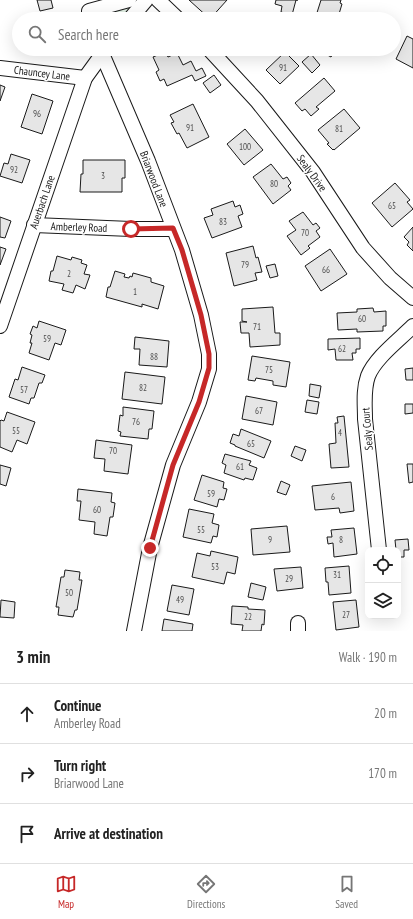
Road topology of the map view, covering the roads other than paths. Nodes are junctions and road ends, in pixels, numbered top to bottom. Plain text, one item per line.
1 (129, 0) edge
2 (146, 0) edge
3 (158, 0) edge
4 (89, 10) edge
5 (136, 12) edge
6 (171, 12) edge
7 (100, 56) edge
8 (105, 56) edge
9 (215, 56) edge
10 (0, 68) edge
11 (85, 78) junction
12 (34, 225) junction
13 (173, 228) junction
14 (413, 298) edge
15 (0, 326) edge
16 (413, 326) edge
17 (379, 547) edge
18 (134, 631) edge

1 - 4 street
2 - 5 street
3 - 6 street
7 - 11 street, Auerbach Lane
8 - 13 street, Briarwood Lane
9 - 14 street, Sealy Drive
10 - 11 street, Chauncey Lane
11 - 12 street, Auerbach Lane
12 - 13 street, Amberley Road
12 - 15 street, Auerbach Lane
13 - 18 street, Briarwood Lane
16 - 17 street, Sealy Court

